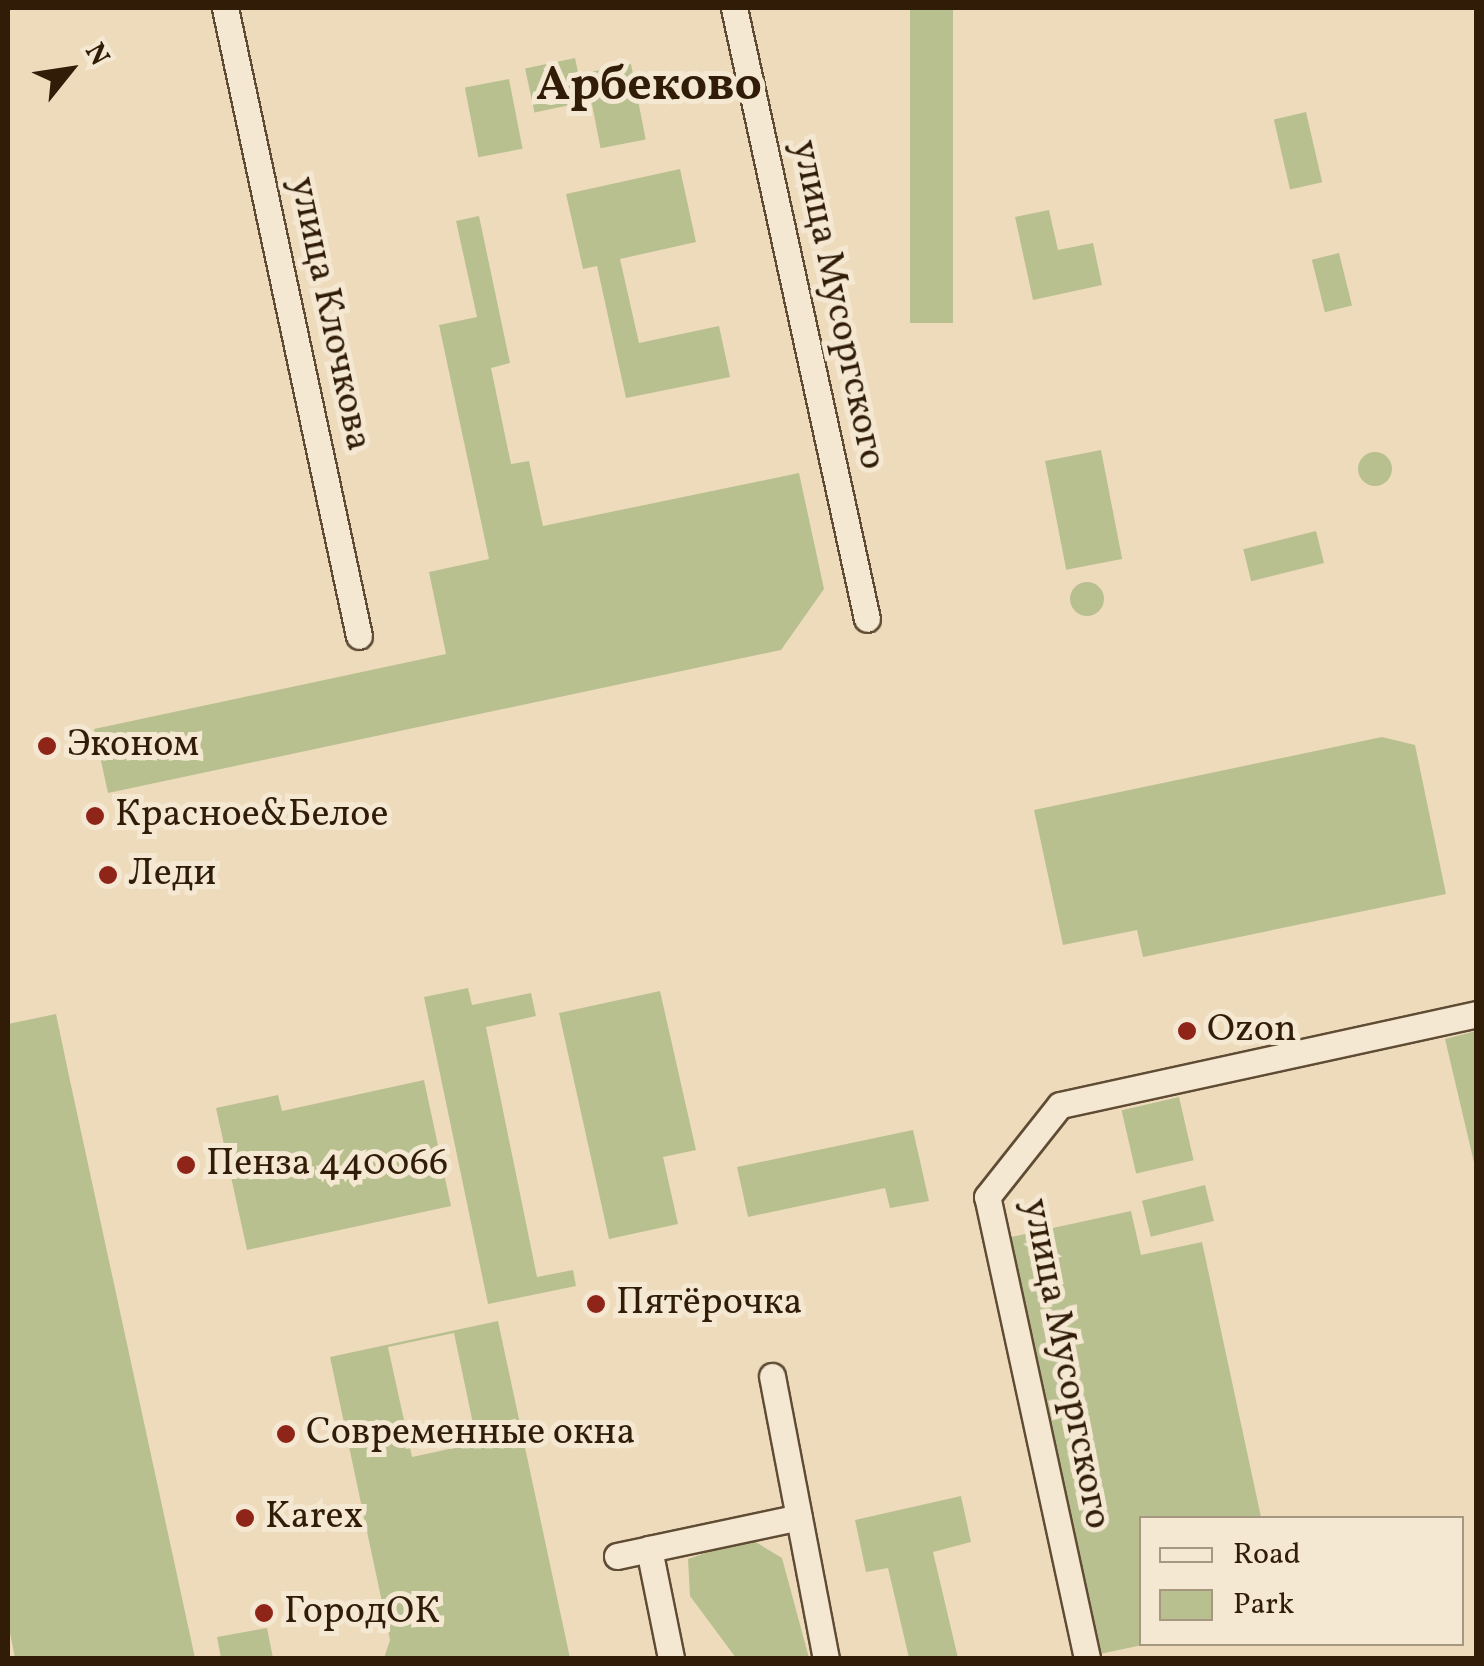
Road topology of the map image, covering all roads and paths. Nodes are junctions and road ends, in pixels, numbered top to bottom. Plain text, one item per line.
1 (226, 8) edge
2 (734, 8) edge
3 (866, 619) dead end
4 (359, 636) dead end
5 (1476, 1014) edge
6 (772, 1376) dead end
7 (799, 1517) junction
8 (650, 1549) junction
9 (616, 1556) dead end
10 (672, 1658) edge
11 (826, 1658) edge
12 (1086, 1658) edge

1 - 4 street, улица Клочкова
2 - 3 street, улица Мусоргского
5 - 12 street, улица Мусоргского
6 - 7 street
7 - 8 street
7 - 11 street
8 - 9 street
8 - 10 street

